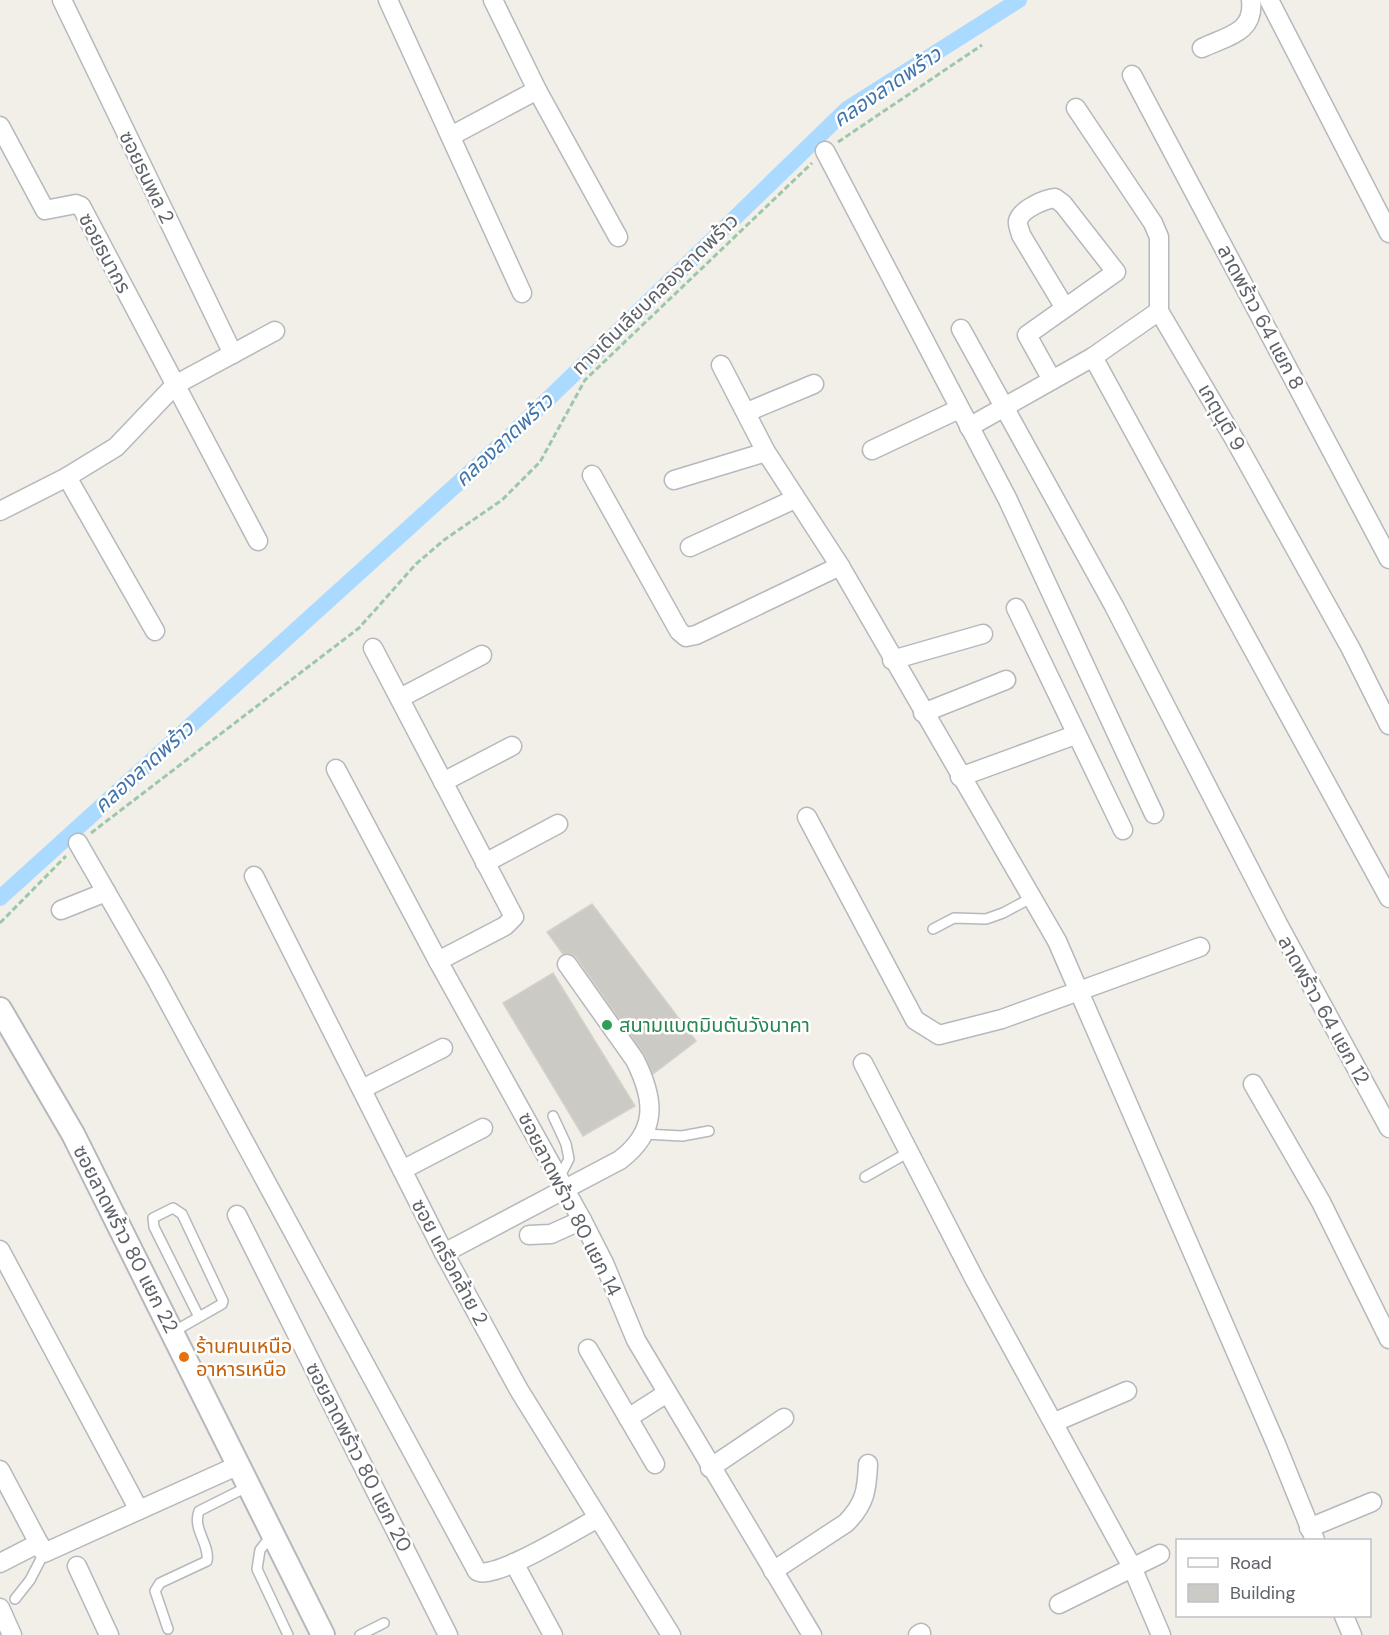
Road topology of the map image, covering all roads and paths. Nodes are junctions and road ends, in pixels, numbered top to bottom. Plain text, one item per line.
1 (62, 0) edge
2 (388, 0) edge
3 (493, 0) edge
4 (1251, 0) edge
5 (1269, 0) edge
6 (982, 45) dead end
7 (1202, 48) dead end
8 (1132, 75) dead end
9 (537, 90) junction
10 (1076, 108) dead end
11 (0, 126) edge
12 (451, 136) junction
13 (825, 151) junction
14 (1389, 233) edge
15 (618, 237) dead end
16 (522, 293) dead end
17 (1065, 308) junction
18 (1159, 311) junction
19 (961, 329) dead end
20 (275, 331) dead end
21 (233, 354) junction
22 (1093, 357) junction
23 (721, 365) dead end
24 (1052, 380) junction
25 (814, 384) dead end
26 (175, 385) junction
27 (1003, 407) junction
28 (959, 409) junction
29 (747, 412) junction
30 (969, 427) junction
31 (872, 450) dead end
32 (766, 452) junction
33 (592, 475) dead end
34 (67, 477) junction
35 (674, 480) dead end
36 (795, 499) junction
37 (0, 511) edge
38 (258, 541) dead end
39 (690, 547) dead end
40 (1389, 559) edge
41 (840, 566) junction
42 (1016, 608) dead end
43 (155, 631) dead end
44 (983, 634) dead end
45 (373, 648) dead end
46 (482, 655) dead end
47 (892, 660) junction
48 (1006, 680) dead end
49 (399, 698) junction
50 (923, 713) junction
51 (1389, 725) edge
52 (1075, 735) junction
53 (512, 746) dead end
54 (336, 769) dead end
55 (960, 777) junction
56 (443, 782) junction
57 (1155, 814) dead end
58 (807, 817) dead end
59 (558, 824) dead end
60 (1123, 830) dead end
61 (78, 843) junction
62 (485, 863) junction
63 (254, 876) dead end
64 (106, 892) junction
65 (1030, 898) junction
66 (1389, 898) edge
67 (61, 910) dead end
68 (0, 923) edge
69 (933, 929) dead end
70 (1200, 947) dead end
71 (438, 961) junction
72 (567, 964) dead end
73 (1079, 989) junction
74 (0, 1009) edge
75 (443, 1047) dead end
76 (863, 1063) dead end
77 (1252, 1084) dead end
78 (362, 1089) junction
79 (553, 1116) dead end
80 (483, 1128) dead end
81 (1389, 1128) edge
82 (709, 1131) dead end
83 (645, 1134) junction
84 (909, 1152) junction
85 (402, 1170) junction
86 (865, 1177) dead end
87 (563, 1184) junction
88 (237, 1215) dead end
89 (582, 1220) junction
90 (529, 1234) dead end
91 (0, 1250) edge
92 (444, 1253) junction
93 (199, 1317) junction
94 (173, 1332) junction
95 (1389, 1339) edge
96 (588, 1349) dead end
97 (1126, 1391) dead end
98 (667, 1393) junction
99 (628, 1418) junction
100 (784, 1418) dead end
101 (1055, 1422) junction
102 (655, 1464) dead end
103 (868, 1464) dead end
104 (239, 1465) junction
105 (711, 1468) junction
106 (0, 1470) edge
107 (249, 1486) junction
108 (1372, 1502) dead end
109 (140, 1510) junction
110 (598, 1518) junction
111 (273, 1534) junction
112 (1312, 1534) edge
113 (41, 1548) junction
114 (1160, 1554) dead end
115 (0, 1563) edge
116 (514, 1563) junction
117 (77, 1566) dead end
118 (1132, 1567) junction
119 (773, 1570) junction
120 (7, 1603) edge
121 (1059, 1604) dead end
122 (1344, 1617) edge
123 (384, 1623) dead end
124 (168, 1629) dead end
125 (12, 1635) edge
126 (110, 1635) edge
127 (288, 1635) edge
128 (323, 1635) edge
129 (360, 1635) edge
130 (448, 1635) edge
131 (553, 1635) edge
132 (670, 1635) edge
133 (812, 1635) edge
134 (1161, 1635) edge
135 (1352, 1635) edge

1 - 21 street, ซอยธนพล 2
2 - 12 street
3 - 9 street
4 - 7 street
5 - 14 street
6 - 13 path, ทางเดินเลียบคลองลาดพร้าว
8 - 40 street, ลาดพร้าว 64 แยก 8
9 - 12 street
9 - 15 street
10 - 18 street
11 - 26 street, ซอยธนากร
12 - 16 street
13 - 28 street
13 - 61 path, ทางเดินเลียบคลองลาดพร้าว
17 - 17 street
17 - 24 street
18 - 22 street
18 - 51 street, เกตุนุติ 9
19 - 27 street, ลาดพร้าว 64 แยก 12
20 - 21 street
21 - 26 street
22 - 24 street
22 - 66 street
23 - 29 street
24 - 27 street
25 - 29 street
26 - 34 street
26 - 38 street
27 - 30 street
27 - 81 street, ลาดพร้าว 64 แยก 12
28 - 30 street
28 - 31 street
29 - 32 street
30 - 57 street
32 - 35 street
32 - 36 street
33 - 41 street
34 - 37 street
34 - 43 street
36 - 39 street
36 - 41 street
41 - 47 street
42 - 52 street
44 - 47 street
45 - 49 street
46 - 49 street
47 - 50 street
48 - 50 street
49 - 56 street
50 - 55 street
52 - 55 street
52 - 60 street
53 - 56 street
54 - 71 street, ซอยลาดพร้าว 80 แยก 14
55 - 65 street
56 - 62 street
58 - 73 street
59 - 62 street
61 - 64 street
61 - 68 path, ทางเดินเลียบคลองลาดพร้าว
62 - 71 street
63 - 78 street, ซอย เครือคล้าย 2
64 - 67 street
64 - 116 street
65 - 69 lane
65 - 73 street
70 - 73 street
71 - 87 street, ซอยลาดพร้าว 80 แยก 14
72 - 83 street
73 - 112 street
74 - 94 street, ซอยลาดพร้าว 80 แยก 22
75 - 78 street
76 - 84 street
77 - 95 street
78 - 85 street, ซอย เครือคล้าย 2
79 - 87 lane
80 - 85 street
82 - 83 lane
83 - 87 street
84 - 86 lane
84 - 101 street
85 - 92 street, ซอย เครือคล้าย 2
87 - 89 street, ซอยลาดพร้าว 80 แยก 14
87 - 92 street
88 - 130 street, ซอยลาดพร้าว 80 แยก 20
89 - 90 street
89 - 98 street, ซอยลาดพร้าว 80 แยก 14
91 - 109 street
92 - 110 street, ซอย เครือคล้าย 2
93 - 93 lane
93 - 94 lane
94 - 104 street, ซอยลาดพร้าว 80 แยก 22
96 - 99 street
97 - 101 street
98 - 99 street
98 - 105 street, ซอยลาดพร้าว 80 แยก 14
99 - 102 street
100 - 105 street
101 - 118 street
103 - 119 street
104 - 107 street, ซอยลาดพร้าว 80 แยก 22
104 - 109 street
105 - 119 street, ซอยลาดพร้าว 80 แยก 14
106 - 113 street
107 - 111 street, ซอยลาดพร้าว 80 แยก 22
107 - 124 lane
108 - 112 street
109 - 113 street
110 - 116 street
110 - 132 street, ซอย เครือคล้าย 2
111 - 127 lane
111 - 128 street, ซอยลาดพร้าว 80 แยก 22
113 - 115 street
113 - 120 lane
114 - 118 street
116 - 131 street
117 - 126 street
118 - 121 street
118 - 134 street
119 - 133 street, ซอยลาดพร้าว 80 แยก 14
120 - 125 street
122 - 135 street
123 - 129 lane

